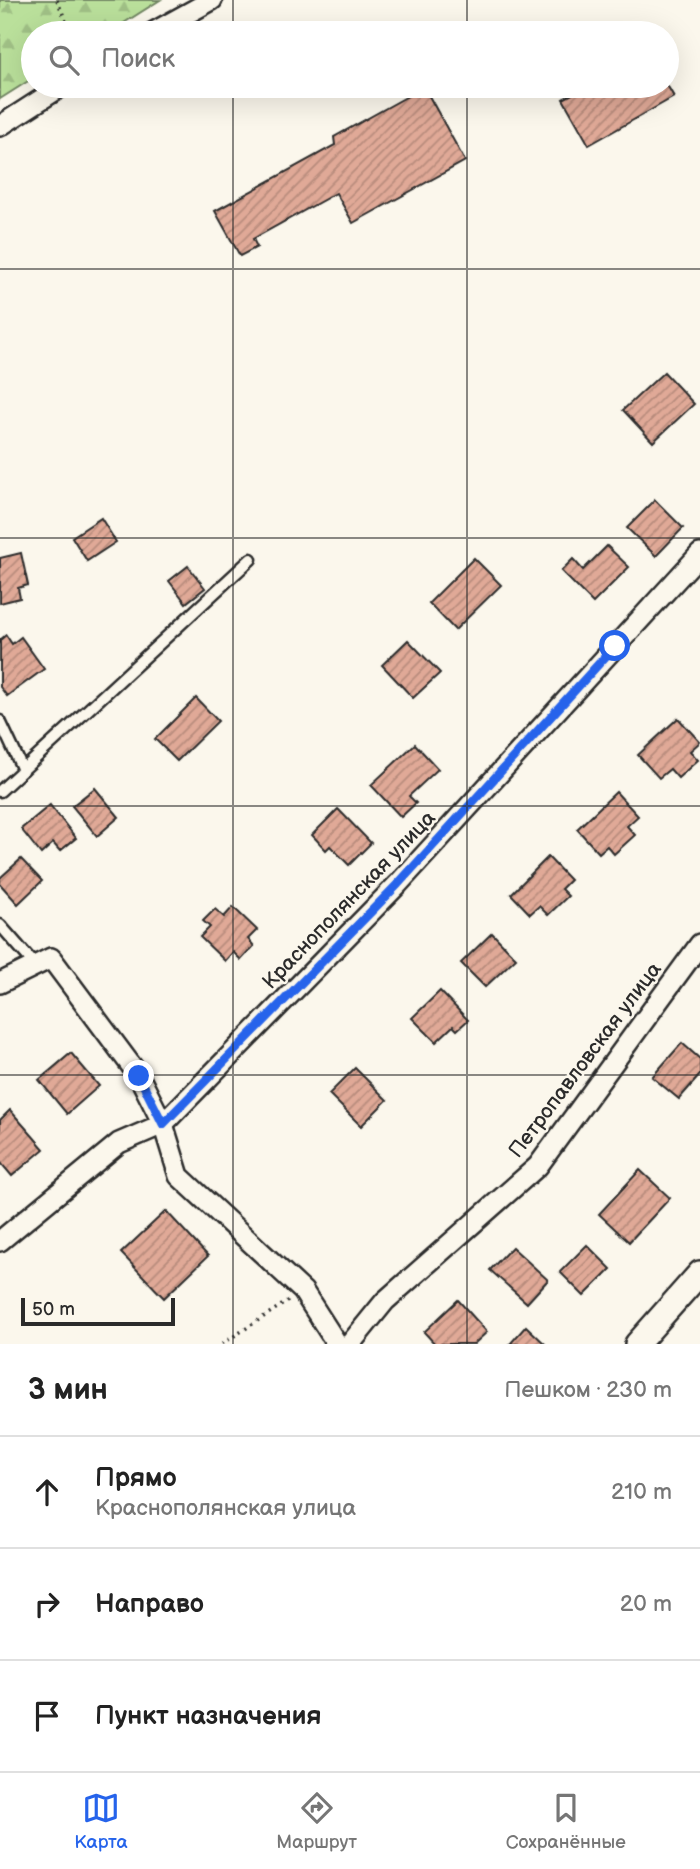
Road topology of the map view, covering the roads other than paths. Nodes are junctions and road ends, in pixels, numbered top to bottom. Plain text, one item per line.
1 (212, 0) edge
2 (174, 21) edge
3 (43, 98) edge
4 (0, 126) edge
5 (700, 554) edge
6 (251, 559) dead end
7 (0, 721) edge
8 (23, 770) junction
9 (0, 791) edge
10 (0, 925) edge
11 (700, 944) edge
12 (43, 962) junction
13 (0, 983) edge
14 (163, 1124) junction
15 (0, 1241) edge
16 (700, 1273) edge
17 (337, 1344) edge
18 (350, 1344) edge
19 (637, 1344) edge

1 - 2 street
3 - 4 street
5 - 14 street, Краснополянская улица
6 - 8 lane
7 - 8 lane
8 - 9 lane
10 - 12 lane
11 - 18 street, Петропавловская улица
12 - 13 street
12 - 14 street
14 - 15 street, Краснополянская улица
14 - 17 street
16 - 19 street

